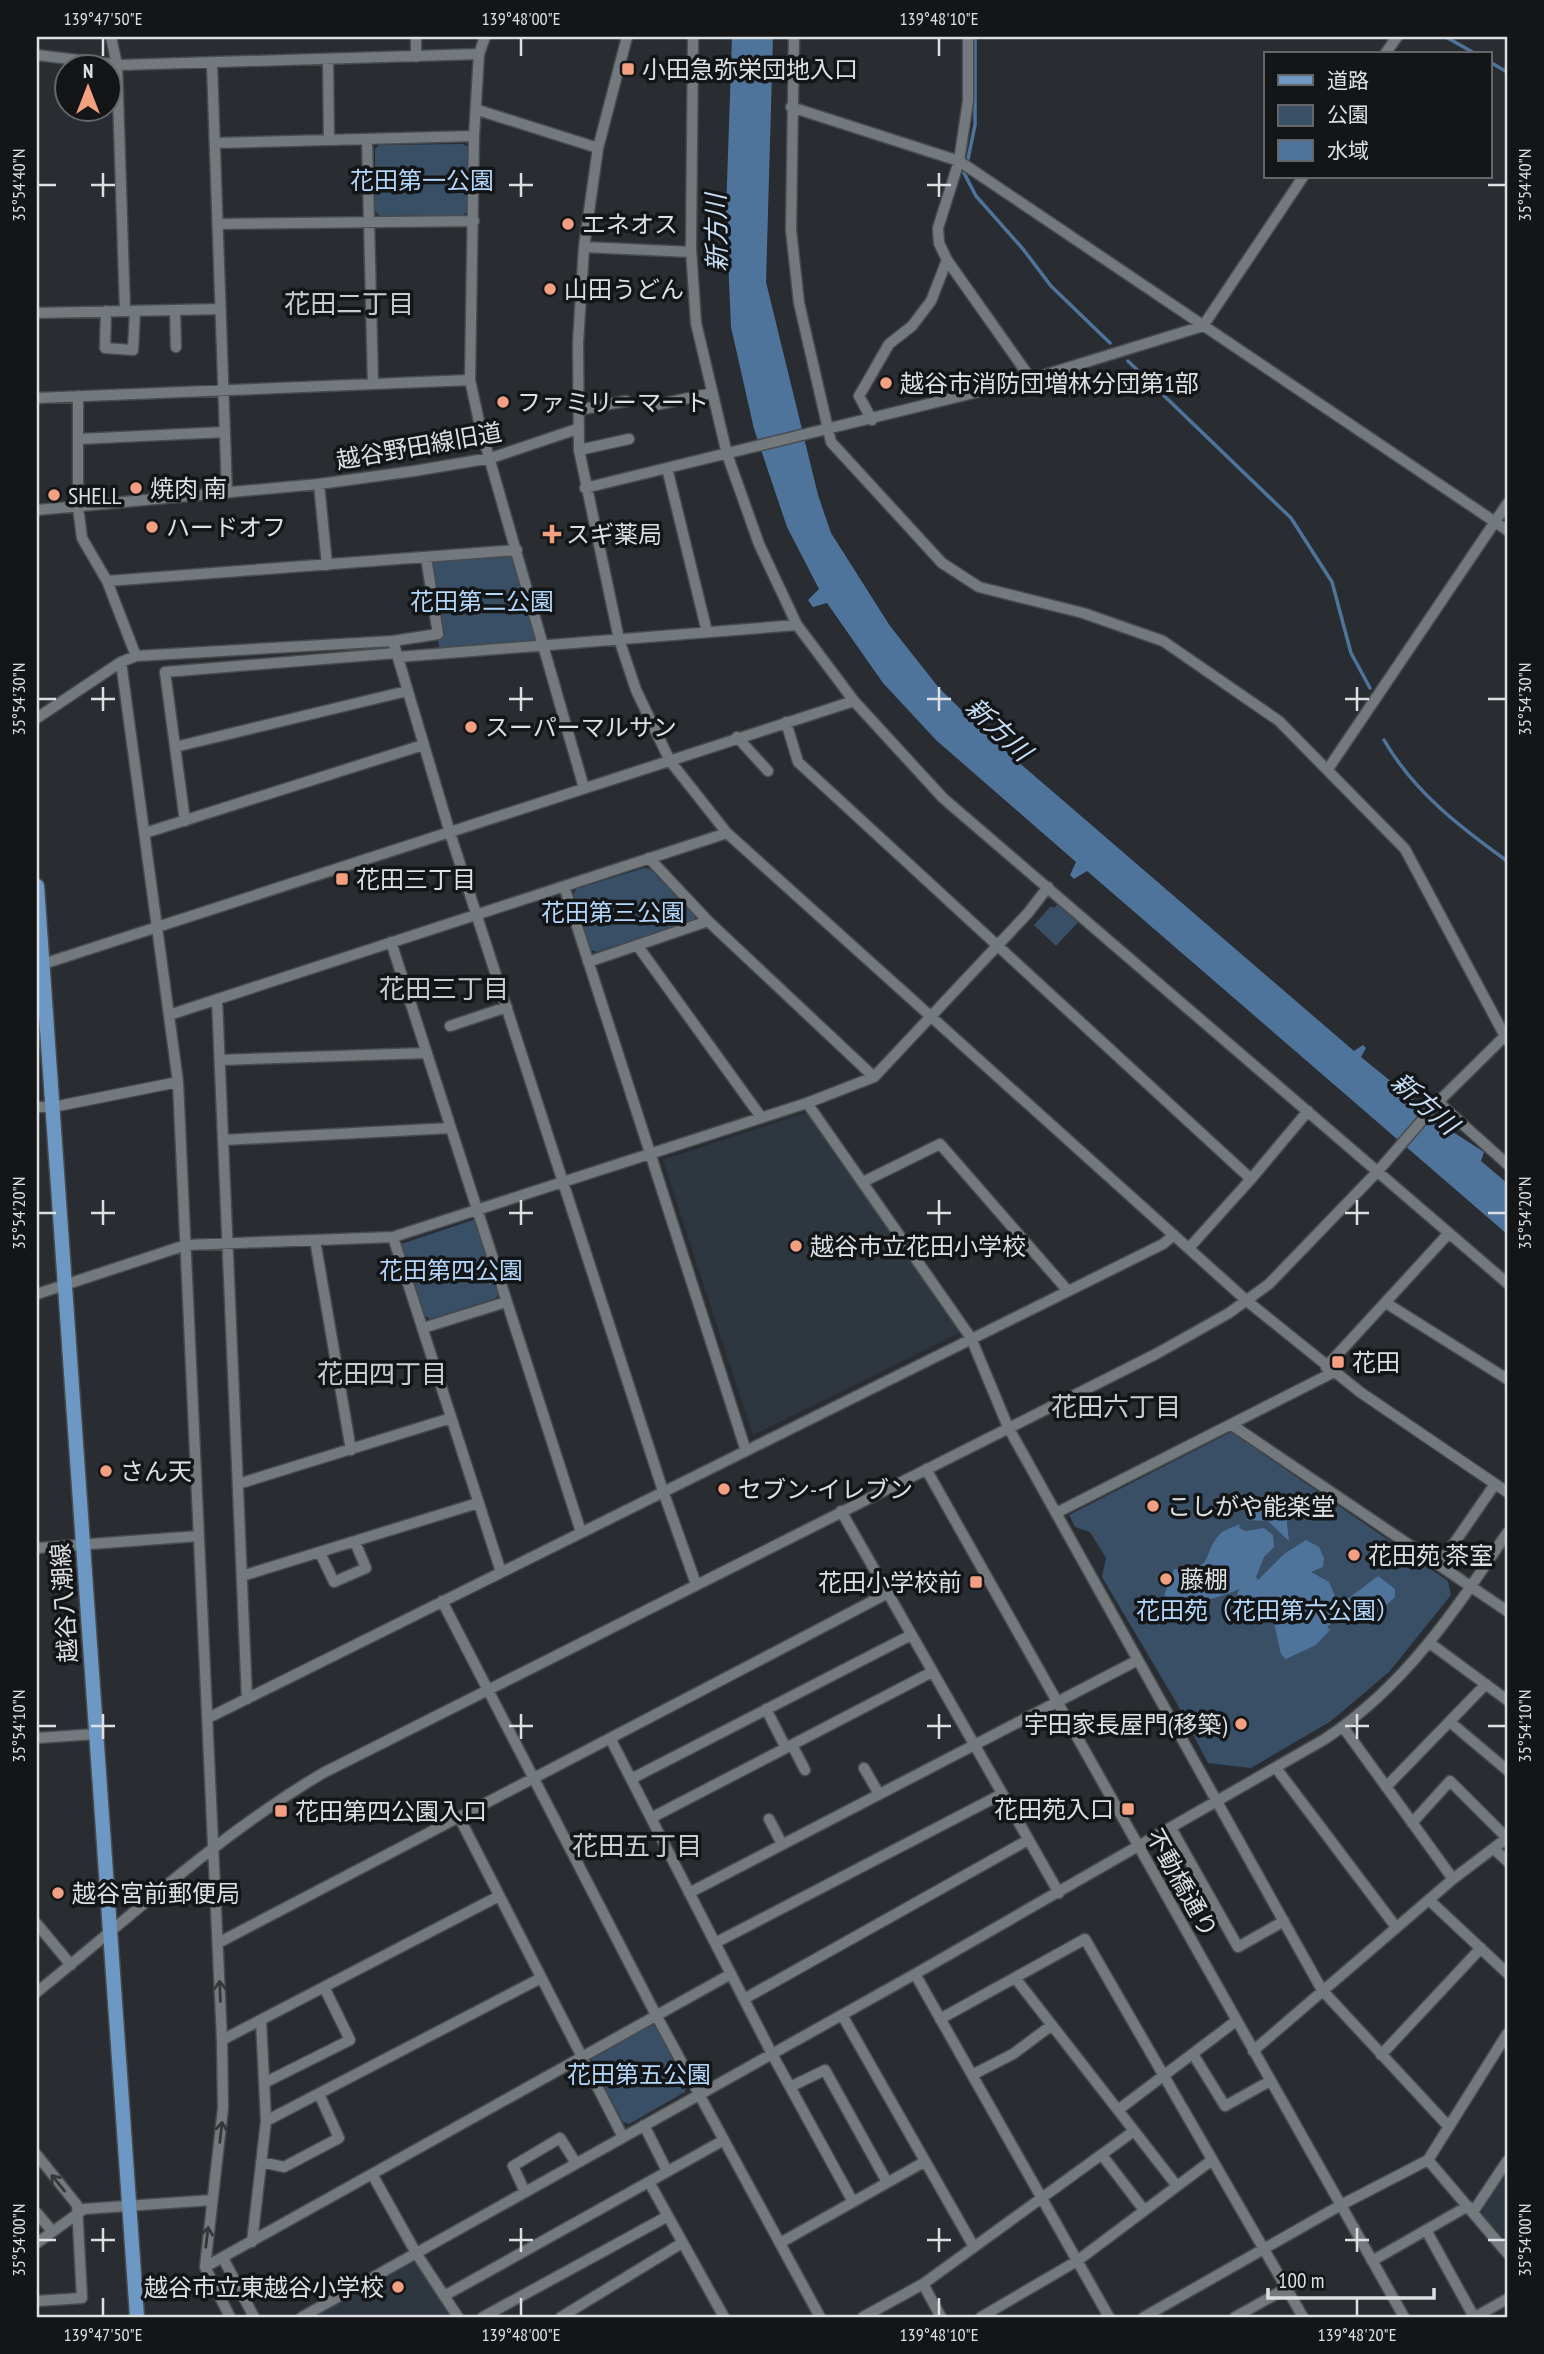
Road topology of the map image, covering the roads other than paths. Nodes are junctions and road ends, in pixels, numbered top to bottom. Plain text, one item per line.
1 (416, 37) edge
2 (485, 37) edge
3 (627, 37) edge
4 (693, 37) edge
5 (794, 37) edge
6 (968, 37) edge
7 (1397, 37) edge
8 (1386, 52) edge
9 (479, 54) junction
10 (416, 57) junction
11 (328, 61) junction
12 (122, 65) edge
13 (212, 65) junction
14 (791, 107) junction
15 (478, 110) junction
16 (120, 122) edge
17 (474, 136) junction
18 (367, 139) junction
19 (328, 140) junction
20 (215, 143) junction
21 (598, 148) junction
22 (959, 161) junction
23 (1302, 178) edge
24 (474, 221) junction
25 (369, 222) junction
26 (218, 224) junction
27 (584, 247) junction
28 (691, 252) junction
29 (947, 260) junction
30 (220, 309) junction
31 (175, 310) junction
32 (106, 311) junction
33 (130, 311) junction
34 (37, 313) edge
35 (1203, 326) junction
36 (176, 347) dead end
37 (1031, 379) junction
38 (470, 380) junction
39 (373, 384) junction
40 (223, 390) junction
41 (712, 393) junction
42 (78, 396) junction
43 (37, 398) edge
44 (626, 401) dead end
45 (651, 406) dead end
46 (578, 410) junction
47 (872, 420) junction
48 (578, 429) junction
49 (828, 431) junction
50 (225, 432) junction
51 (79, 439) junction
52 (629, 439) dead end
53 (579, 450) junction
54 (727, 454) junction
55 (491, 458) junction
56 (667, 468) junction
57 (319, 484) junction
58 (585, 488) junction
59 (227, 493) junction
60 (1507, 504) edge
61 (78, 507) junction
62 (37, 510) edge
63 (1496, 523) junction
64 (1507, 530) edge
65 (517, 550) junction
66 (426, 557) junction
67 (327, 565) junction
68 (107, 581) junction
69 (797, 625) junction
70 (707, 632) junction
71 (619, 639) junction
72 (393, 640) junction
73 (544, 645) junction
74 (397, 655) junction
75 (136, 656) junction
76 (121, 662) junction
77 (407, 691) junction
78 (854, 701) junction
79 (37, 718) edge
80 (786, 722) junction
81 (737, 737) junction
82 (423, 745) junction
83 (175, 747) junction
84 (670, 761) junction
85 (1328, 769) junction
86 (768, 771) dead end
87 (584, 788) junction
88 (185, 821) junction
89 (450, 832) junction
90 (727, 832) junction
91 (145, 833) junction
92 (649, 858) junction
93 (37, 886) edge
94 (564, 886) junction
95 (1048, 887) junction
96 (477, 915) junction
97 (708, 921) junction
98 (158, 926) junction
99 (391, 942) junction
100 (996, 944) junction
101 (637, 945) junction
102 (588, 962) junction
103 (40, 965) edge
104 (217, 999) junction
105 (507, 1007) junction
106 (169, 1015) junction
107 (931, 1016) junction
108 (450, 1026) dead end
109 (1507, 1036) edge
110 (427, 1053) junction
111 (220, 1059) junction
112 (874, 1077) junction
113 (178, 1082) junction
114 (1438, 1102) junction
115 (807, 1103) junction
116 (37, 1107) edge
117 (53, 1107) junction
118 (1308, 1111) junction
119 (761, 1117) junction
120 (451, 1128) junction
121 (223, 1140) junction
122 (650, 1152) junction
123 (1507, 1164) edge
124 (1378, 1171) junction
125 (1251, 1179) junction
126 (562, 1180) junction
127 (863, 1182) junction
128 (477, 1209) junction
129 (1449, 1233) junction
130 (1174, 1235) junction
131 (393, 1237) junction
132 (315, 1240) junction
133 (228, 1243) junction
134 (186, 1245) junction
135 (1189, 1248) junction
136 (1507, 1283) edge
137 (65, 1285) junction
138 (1068, 1290) junction
139 (37, 1294) edge
140 (1247, 1301) junction
141 (506, 1302) junction
142 (1386, 1303) junction
143 (423, 1328) junction
144 (971, 1338) junction
145 (1330, 1370) junction
146 (1507, 1379) edge
147 (452, 1418) junction
148 (1232, 1425) junction
149 (1007, 1427) junction
150 (351, 1450) junction
151 (746, 1451) junction
152 (926, 1469) junction
153 (238, 1484) junction
154 (1495, 1484) junction
155 (663, 1491) junction
156 (1507, 1492) edge
157 (478, 1503) junction
158 (841, 1511) junction
159 (1056, 1513) junction
160 (581, 1532) junction
161 (1507, 1533) edge
162 (200, 1536) junction
163 (355, 1542) junction
164 (83, 1544) junction
165 (37, 1548) edge
166 (320, 1553) junction
167 (1439, 1565) junction
168 (501, 1572) junction
169 (242, 1576) junction
170 (696, 1584) junction
171 (1471, 1587) junction
172 (888, 1593) junction
173 (442, 1601) junction
174 (1507, 1611) edge
175 (911, 1634) junction
176 (1431, 1644) junction
177 (1138, 1660) junction
178 (932, 1672) junction
179 (1486, 1684) junction
180 (488, 1688) junction
181 (247, 1699) junction
182 (1507, 1700) edge
183 (1056, 1702) junction
184 (766, 1709) junction
185 (208, 1718) junction
186 (1450, 1721) junction
187 (1343, 1727) junction
188 (96, 1734) junction
189 (37, 1738) edge
190 (610, 1738) junction
191 (974, 1745) junction
192 (789, 1746) junction
193 (864, 1768) dead end
194 (1276, 1768) junction
195 (805, 1770) dead end
196 (1507, 1770) edge
197 (534, 1779) junction
198 (631, 1779) junction
199 (1386, 1787) junction
200 (879, 1794) junction
201 (1002, 1794) junction
202 (1217, 1802) junction
203 (459, 1817) junction
204 (651, 1818) junction
205 (769, 1819) dead end
206 (1412, 1823) junction
207 (1171, 1828) junction
208 (1507, 1838) edge
209 (1028, 1840) junction
210 (782, 1844) junction
211 (1138, 1847) junction
212 (214, 1848) junction
213 (1494, 1849) junction
214 (1507, 1861) edge
215 (1453, 1879) junction
216 (689, 1893) junction
217 (1059, 1893) junction
218 (499, 1896) junction
219 (1429, 1900) junction
220 (1284, 1922) junction
221 (37, 1924) edge
222 (1396, 1927) junction
223 (110, 1933) junction
224 (218, 1943) junction
225 (715, 1943) junction
226 (1481, 1948) junction
227 (71, 1965) junction
228 (1507, 1973) edge
229 (731, 1974) junction
230 (915, 1974) junction
231 (541, 1978) junction
232 (1016, 1979) junction
233 (324, 1987) junction
234 (1322, 1990) junction
235 (37, 1992) edge
236 (744, 1999) junction
237 (656, 2014) junction
238 (842, 2015) junction
239 (940, 2019) junction
240 (261, 2020) junction
241 (1236, 2021) junction
242 (1052, 2025) junction
243 (222, 2040) junction
244 (1505, 2041) edge
245 (1253, 2051) junction
246 (1193, 2053) junction
247 (772, 2054) junction
248 (581, 2055) junction
249 (1381, 2055) junction
250 (972, 2075) junction
251 (1163, 2076) junction
252 (1270, 2081) junction
253 (264, 2083) junction
254 (790, 2087) junction
255 (699, 2093) junction
256 (319, 2094) junction
257 (1118, 2110) junction
258 (266, 2121) junction
259 (644, 2124) junction
260 (1449, 2127) junction
261 (1134, 2131) junction
262 (623, 2137) junction
263 (724, 2140) junction
264 (37, 2155) edge
265 (1102, 2155) junction
266 (1212, 2160) junction
267 (1427, 2160) junction
268 (1507, 2161) edge
269 (261, 2162) junction
270 (924, 2162) junction
271 (576, 2163) junction
272 (667, 2171) junction
273 (372, 2174) junction
274 (649, 2182) junction
275 (887, 2182) junction
276 (1177, 2186) junction
277 (525, 2192) junction
278 (1042, 2198) junction
279 (212, 2200) junction
280 (852, 2200) junction
281 (130, 2205) junction
282 (1340, 2205) junction
283 (1471, 2209) junction
284 (1144, 2210) junction
285 (78, 2211) junction
286 (37, 2213) edge
287 (668, 2217) junction
288 (1426, 2230) junction
289 (52, 2231) junction
290 (252, 2242) junction
291 (37, 2243) edge
292 (682, 2243) junction
293 (780, 2243) junction
294 (974, 2247) junction
295 (1264, 2248) junction
296 (416, 2253) junction
297 (1507, 2253) edge
298 (223, 2258) junction
299 (1077, 2261) junction
300 (1372, 2261) junction
301 (205, 2267) junction
302 (923, 2284) junction
303 (1287, 2288) junction
304 (444, 2296) junction
305 (1507, 2300) edge
306 (37, 2301) edge
307 (720, 2316) edge
308 (1399, 2316) edge
309 (137, 2317) edge
310 (230, 2317) edge
311 (254, 2317) edge
312 (302, 2317) edge
313 (458, 2317) edge
314 (484, 2317) edge
315 (561, 2317) edge
316 (820, 2317) edge
317 (866, 2317) edge
318 (941, 2317) edge
319 (981, 2317) edge
320 (1109, 2317) edge
321 (1144, 2317) edge
322 (1235, 2317) edge
323 (1303, 2317) edge
324 (1474, 2317) edge

1 - 10 street
2 - 9 street
3 - 21 street
4 - 28 street
5 - 14 street
6 - 22 street
7 - 8 street
9 - 10 street
9 - 15 street
10 - 11 street
11 - 13 street
11 - 19 street
12 - 13 street
13 - 20 street
14 - 22 street
14 - 49 street
15 - 17 street
15 - 21 street
16 - 33 street
17 - 18 street
17 - 24 street
18 - 19 street
18 - 25 street
19 - 20 street
20 - 26 street
21 - 27 street
22 - 29 street
22 - 35 street
23 - 35 street
24 - 25 street
24 - 38 street
25 - 26 street
25 - 39 street
26 - 30 street
27 - 28 street
27 - 46 street
28 - 41 street
29 - 37 street
29 - 47 street
30 - 31 street
30 - 40 street
31 - 33 street
31 - 36 street
32 - 33 street
32 - 33 street
32 - 34 street
35 - 37 street
35 - 63 street
37 - 47 street
38 - 39 street
38 - 55 street
39 - 40 street
40 - 42 street
40 - 50 street
41 - 45 street
41 - 54 street
42 - 43 street
42 - 51 street
44 - 46 street
46 - 48 street
47 - 49 street
48 - 53 street
48 - 55 street, 越谷野田線旧道
49 - 54 street
49 - 85 street
50 - 51 street
50 - 59 street
51 - 61 street
52 - 53 street
53 - 58 street
54 - 56 street
54 - 69 street
55 - 57 street, 越谷野田線旧道
55 - 65 street
56 - 58 street
56 - 70 street
57 - 59 street, 越谷野田線旧道
57 - 67 street
58 - 71 street
59 - 61 street, 越谷野田線旧道
60 - 63 street
61 - 62 street, 越谷野田線旧道
61 - 68 street
63 - 64 street
63 - 85 street
65 - 66 street
65 - 73 street
66 - 67 street
66 - 72 street
67 - 68 street
68 - 75 street
69 - 70 street
69 - 78 street
70 - 71 street
71 - 73 street
71 - 84 street
72 - 74 street
72 - 75 street
73 - 74 street
73 - 87 street
74 - 77 street
74 - 83 street
75 - 76 street
76 - 79 street
76 - 91 street
77 - 82 street
77 - 83 street
78 - 80 street
78 - 95 street
80 - 81 street
80 - 100 street
81 - 84 street
81 - 86 street
82 - 88 street
82 - 89 street
83 - 88 street
84 - 87 street
84 - 90 street
85 - 109 street
87 - 89 street
88 - 91 street
89 - 96 street
89 - 98 street
90 - 92 street
90 - 107 street
91 - 98 street
92 - 94 street
92 - 97 street
93 - 103 main road, 越谷八潮線
94 - 96 street
94 - 102 street
95 - 100 street
95 - 118 street
96 - 99 street
96 - 105 street
97 - 101 street
97 - 112 street
98 - 103 street
98 - 106 street
99 - 104 street
99 - 110 street
100 - 107 street
100 - 125 street
101 - 102 street
101 - 119 street
102 - 122 street
103 - 117 main road, 越谷八潮線
104 - 106 street
104 - 111 street
105 - 108 street
105 - 126 street
106 - 113 street
107 - 112 street
107 - 130 street
109 - 114 street
110 - 111 street
110 - 120 street
111 - 121 street
112 - 115 street
113 - 117 street
113 - 134 street
114 - 123 street
114 - 124 street
115 - 119 street
115 - 127 street
116 - 117 street
117 - 137 main road, 越谷八潮線
118 - 124 street
118 - 125 street
119 - 122 street
120 - 121 street
120 - 128 street
121 - 133 street
122 - 126 street
122 - 151 street
124 - 129 street
124 - 140 street
125 - 135 street
126 - 128 street
126 - 155 street
127 - 138 street
127 - 144 street
128 - 131 street
128 - 141 street
129 - 136 street
129 - 142 street
130 - 135 street
130 - 138 street
131 - 132 street
131 - 143 street
132 - 133 street
132 - 150 street
133 - 134 street
133 - 153 street
134 - 137 street
134 - 162 street
135 - 140 street
137 - 139 street
137 - 164 main road, 越谷八潮線
138 - 144 street
140 - 145 street
140 - 149 street
141 - 143 street
141 - 160 street
142 - 145 street
142 - 146 street
143 - 147 street
144 - 149 street
144 - 151 street
145 - 148 street
145 - 154 street
147 - 150 street
147 - 157 street
148 - 159 street
148 - 167 street
149 - 152 street
149 - 159 street
150 - 153 street
151 - 155 street
152 - 158 street
152 - 183 street, 不動橋通り
153 - 169 street
154 - 156 street
154 - 167 street
155 - 160 street
155 - 170 street
157 - 163 street
157 - 168 street
158 - 170 street
158 - 172 street
159 - 177 street
160 - 168 street
161 - 171 street
162 - 164 street
162 - 185 street
163 - 166 street
163 - 166 street
164 - 165 street
164 - 188 main road, 越谷八潮線
166 - 169 street
167 - 171 street
168 - 173 street
169 - 181 street
170 - 180 street
171 - 174 street
171 - 176 street
172 - 175 street
172 - 190 street
173 - 180 street
173 - 181 street
175 - 178 street
175 - 184 street
176 - 179 street
176 - 187 street
177 - 183 street
177 - 202 street
178 - 191 street
178 - 192 street
179 - 182 street
179 - 186 street
180 - 197 street
180 - 212 street
181 - 185 street
183 - 191 street
183 - 211 street, 不動橋通り
184 - 192 street
184 - 198 street
185 - 212 street
186 - 196 street
186 - 199 street
187 - 194 street
187 - 199 street
188 - 189 street
188 - 223 main road, 越谷八潮線
190 - 197 street
190 - 198 street
191 - 200 street
191 - 201 street
192 - 195 street
192 - 204 street
193 - 200 street
194 - 202 street
194 - 222 street
197 - 203 street
197 - 237 street
198 - 204 street
199 - 206 street
200 - 210 street
201 - 209 street
201 - 225 street
202 - 207 street
202 - 220 street
203 - 218 street
203 - 224 street
204 - 216 street
205 - 210 street
206 - 208 street
206 - 215 street
207 - 211 street
207 - 220 street
208 - 213 street
209 - 217 street
209 - 236 street
210 - 216 street
211 - 217 street
211 - 241 street, 不動橋通り
212 - 223 street
212 - 224 street
213 - 214 street
213 - 215 street
215 - 219 street
216 - 225 street
217 - 230 street
218 - 231 street
218 - 233 street
219 - 222 street
219 - 226 street
220 - 234 street
221 - 227 street
222 - 234 street
223 - 227 street
223 - 281 main road, 越谷八潮線
243 -> 224 street
225 - 229 street
226 - 228 street
226 - 249 street
227 - 235 street
229 - 236 street
229 - 237 street
230 - 238 street
230 - 239 street
231 - 248 street
231 - 256 street
232 - 239 street
232 - 242 street
232 - 251 street
233 - 240 street
233 - 253 street
234 - 245 street
234 - 249 street
236 - 247 street
237 - 248 street
237 - 255 street
238 - 247 street
238 - 270 street
239 - 250 street
240 - 243 street
240 - 253 street
241 - 245 street, 不動橋通り
241 - 246 street
242 - 250 street
242 - 257 street
279 -> 243 street
244 - 260 street
245 - 252 street, 不動橋通り
246 - 251 street
246 - 252 street
247 - 254 street
247 - 255 street
248 - 262 street
248 - 273 street
249 - 260 street
250 - 278 street
251 - 257 street
251 - 266 street
252 - 282 street, 不動橋通り
253 - 258 street
254 - 275 street
254 - 280 street
255 - 259 street
255 - 263 street
256 - 258 street
256 - 269 street
257 - 261 street
258 - 269 street
259 - 262 street
259 - 272 street
260 - 267 street
261 - 265 street
261 - 276 street
262 - 271 street
263 - 272 street
263 - 293 street
285 -> 264 street
265 - 278 street
265 - 284 street
266 - 276 street
266 - 295 street
267 - 282 street
267 - 283 street
268 - 283 street
269 - 290 street
270 - 275 street
270 - 294 street
271 - 277 street
271 - 277 street
272 - 274 street
273 - 290 street
273 - 296 street
274 - 287 street
274 - 304 street
275 - 280 street
276 - 284 street
277 - 296 street
278 - 294 street
278 - 299 street
279 - 281 street
301 -> 279 street
280 - 293 street
281 - 285 street
281 - 309 main road, 越谷八潮線
282 - 295 street
282 - 300 street, 不動橋通り
283 - 288 street
283 - 297 street
284 - 299 street
285 - 289 street
285 - 306 street
286 - 289 street
287 - 292 street
287 - 314 street
288 - 300 street
288 - 324 street
289 - 291 street
290 - 298 street
292 - 307 street
292 - 315 street
293 - 316 street
294 - 302 street
295 - 303 street
295 - 321 street
296 - 304 street
296 - 312 street
298 - 301 street
298 - 311 street
299 - 319 street
299 - 320 street
300 - 308 street, 不動橋通り
301 - 310 street
302 - 317 street
302 - 318 street
303 - 322 street
303 - 323 street
304 - 313 street
305 - 324 street

